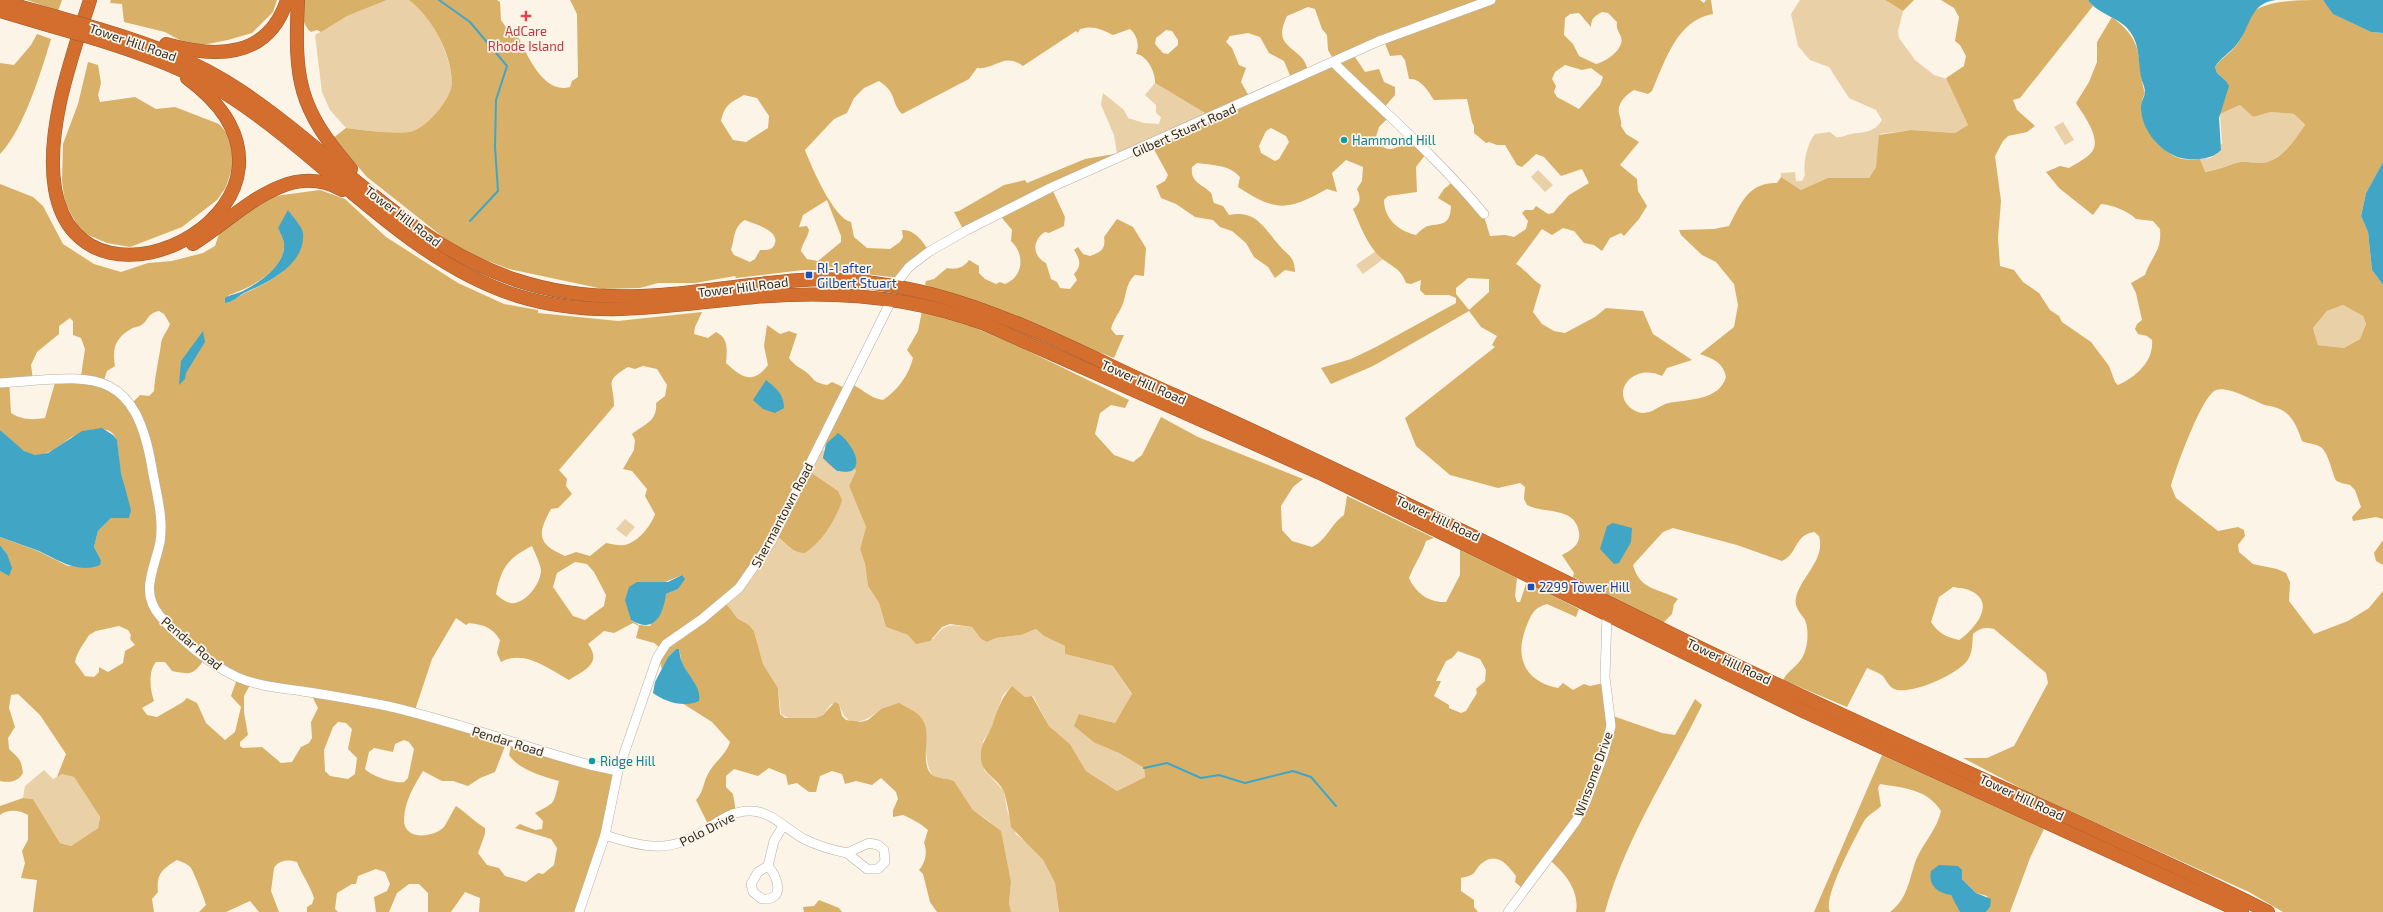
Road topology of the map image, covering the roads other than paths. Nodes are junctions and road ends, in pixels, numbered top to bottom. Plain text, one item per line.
1 (0, 0) edge
2 (6, 0) edge
3 (83, 0) edge
4 (90, 0) edge
5 (287, 0) edge
6 (298, 0) edge
7 (1491, 0) edge
8 (24, 7) junction
9 (0, 11) edge
10 (52, 21) junction
11 (97, 34) junction
12 (166, 63) junction
13 (1334, 63) junction
14 (374, 202) junction
15 (1484, 214) dead end
16 (892, 293) junction
17 (0, 383) edge
18 (1187, 414) junction
19 (1372, 486) junction
20 (1607, 615) junction
21 (618, 771) junction
22 (783, 826) junction
23 (605, 835) junction
24 (848, 853) dead end
25 (768, 866) dead end
26 (579, 912) edge
27 (1508, 912) edge
28 (2242, 912) edge
29 (2268, 912) edge

1 - 8 highway, Tower Hill Road
2 - 8 highway
3 - 14 highway
4 - 12 highway
5 - 11 highway
6 - 14 highway
7 - 13 street, Gilbert Stuart Road
8 - 10 highway, Tower Hill Road
9 - 10 highway, Tower Hill Road
10 - 11 highway, Tower Hill Road, bridge
11 - 12 highway, Tower Hill Road
11 - 14 highway, Tower Hill Road
12 - 14 highway, Tower Hill Road
13 - 15 street
13 - 16 street, Gilbert Stuart Road
14 - 16 highway, Tower Hill Road
16 - 18 highway, Tower Hill Road
16 - 19 highway, Tower Hill Road
16 - 21 street, Shermantown Road
17 - 21 street, Pendar Road
18 - 19 highway
18 - 20 highway, Tower Hill Road
19 - 29 highway, Tower Hill Road
20 - 27 street, Winsome Drive
20 - 28 highway, Tower Hill Road
21 - 23 street, Shermantown Road
22 - 23 street, Polo Drive
22 - 24 street, Polo Drive
22 - 25 street
23 - 26 street, Shermantown Road

